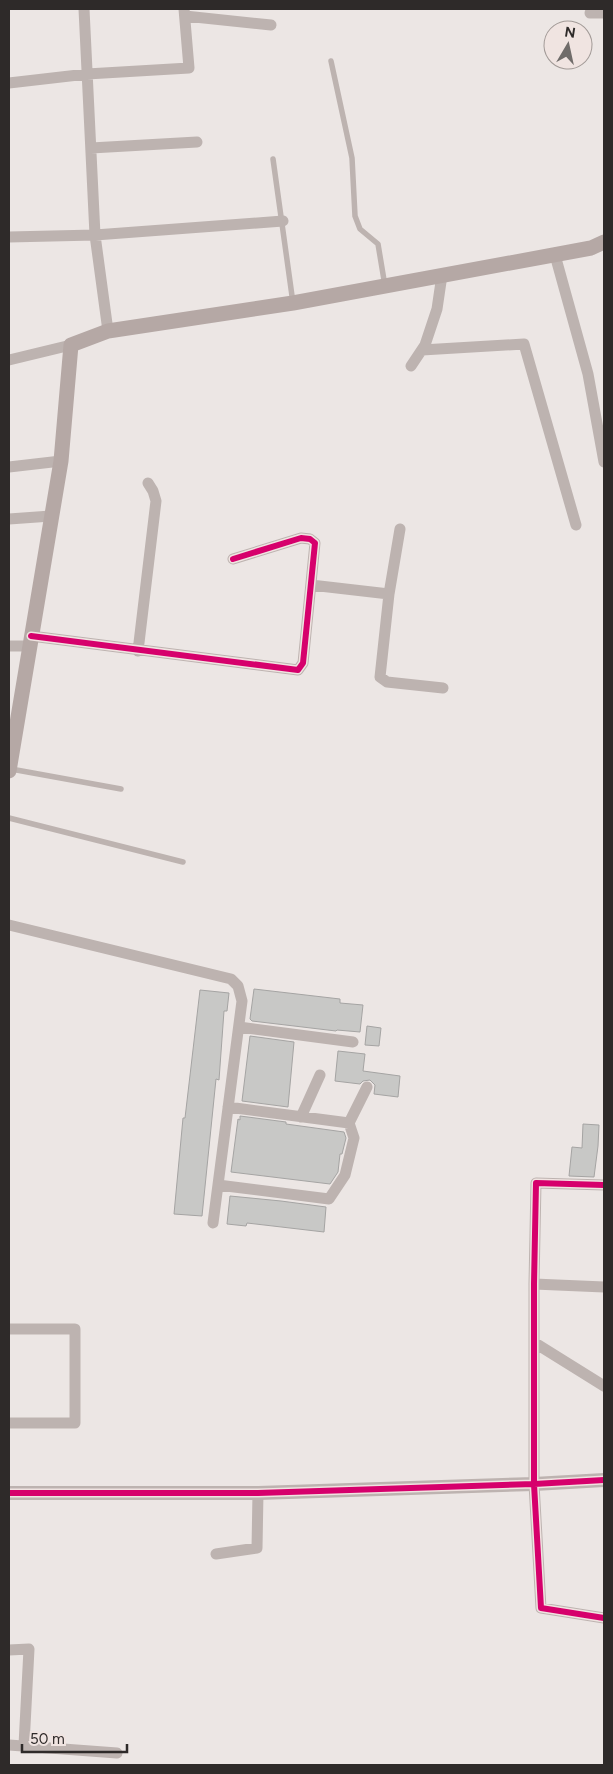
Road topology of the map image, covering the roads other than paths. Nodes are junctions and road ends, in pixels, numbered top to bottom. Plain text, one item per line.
1 (84, 9) edge
2 (185, 13) edge
3 (590, 13) dead end
4 (604, 13) edge
5 (271, 25) dead end
6 (331, 61) dead end
7 (87, 74) junction
8 (9, 84) edge
9 (197, 142) dead end
10 (91, 148) junction
11 (273, 159) dead end
12 (283, 221) junction
13 (95, 235) junction
14 (9, 237) edge
15 (604, 242) edge
16 (555, 255) junction
17 (442, 276) junction
18 (385, 286) junction
19 (293, 303) junction
20 (108, 331) junction
21 (71, 345) junction
22 (422, 350) junction
23 (9, 360) edge
24 (411, 366) dead end
25 (60, 461) junction
26 (604, 462) edge
27 (9, 467) edge
28 (148, 483) dead end
29 (51, 516) junction
30 (9, 519) edge
31 (576, 525) dead end
32 (400, 529) dead end
33 (232, 559) dead end
34 (311, 585) junction
35 (389, 594) junction
36 (30, 641) junction
37 (9, 646) edge
38 (138, 651) junction
39 (443, 688) dead end
40 (9, 770) edge
41 (121, 789) dead end
42 (9, 818) edge
43 (183, 862) dead end
44 (9, 925) edge
45 (239, 1027) junction
46 (353, 1042) dead end
47 (320, 1074) dead end
48 (367, 1087) dead end
49 (228, 1107) junction
50 (301, 1117) junction
51 (349, 1123) junction
52 (604, 1184) edge
53 (218, 1185) junction
54 (213, 1223) dead end
55 (534, 1284) junction
56 (604, 1287) edge
57 (9, 1329) edge
58 (534, 1343) junction
59 (604, 1386) edge
60 (9, 1423) edge
61 (604, 1480) edge
62 (534, 1484) junction
63 (9, 1493) edge
64 (258, 1493) junction
65 (216, 1554) dead end
66 (604, 1618) edge
67 (9, 1650) edge
68 (9, 1745) edge
69 (24, 1745) junction
70 (117, 1753) dead end

1 - 7 street
2 - 5 street
2 - 7 street
3 - 4 street
6 - 18 lane
7 - 8 street
7 - 10 street
9 - 10 street
10 - 13 street
11 - 12 lane
12 - 13 street
12 - 19 lane
13 - 14 street
13 - 20 street
15 - 16 main road
16 - 17 main road
16 - 26 street
17 - 18 main road
17 - 22 street
18 - 19 main road
19 - 20 main road
20 - 21 main road
21 - 23 street
21 - 25 main road
22 - 24 street
22 - 31 street
25 - 27 street
25 - 29 main road
28 - 38 street
29 - 30 street
29 - 36 main road
32 - 35 street
33 - 34 street
34 - 35 street
34 - 38 street
35 - 39 street
36 - 37 street
36 - 38 street
36 - 40 main road
40 - 41 lane
42 - 43 lane
44 - 45 street
45 - 46 street
45 - 49 street
47 - 50 street
48 - 51 street
49 - 50 street
49 - 53 street
50 - 51 street
51 - 53 street
52 - 55 street
53 - 54 street
55 - 56 street
55 - 58 street
57 - 60 street
58 - 59 street
58 - 62 street
61 - 62 street
62 - 64 street
62 - 66 street
63 - 64 street
64 - 65 street
67 - 69 street
68 - 69 street
69 - 70 street

